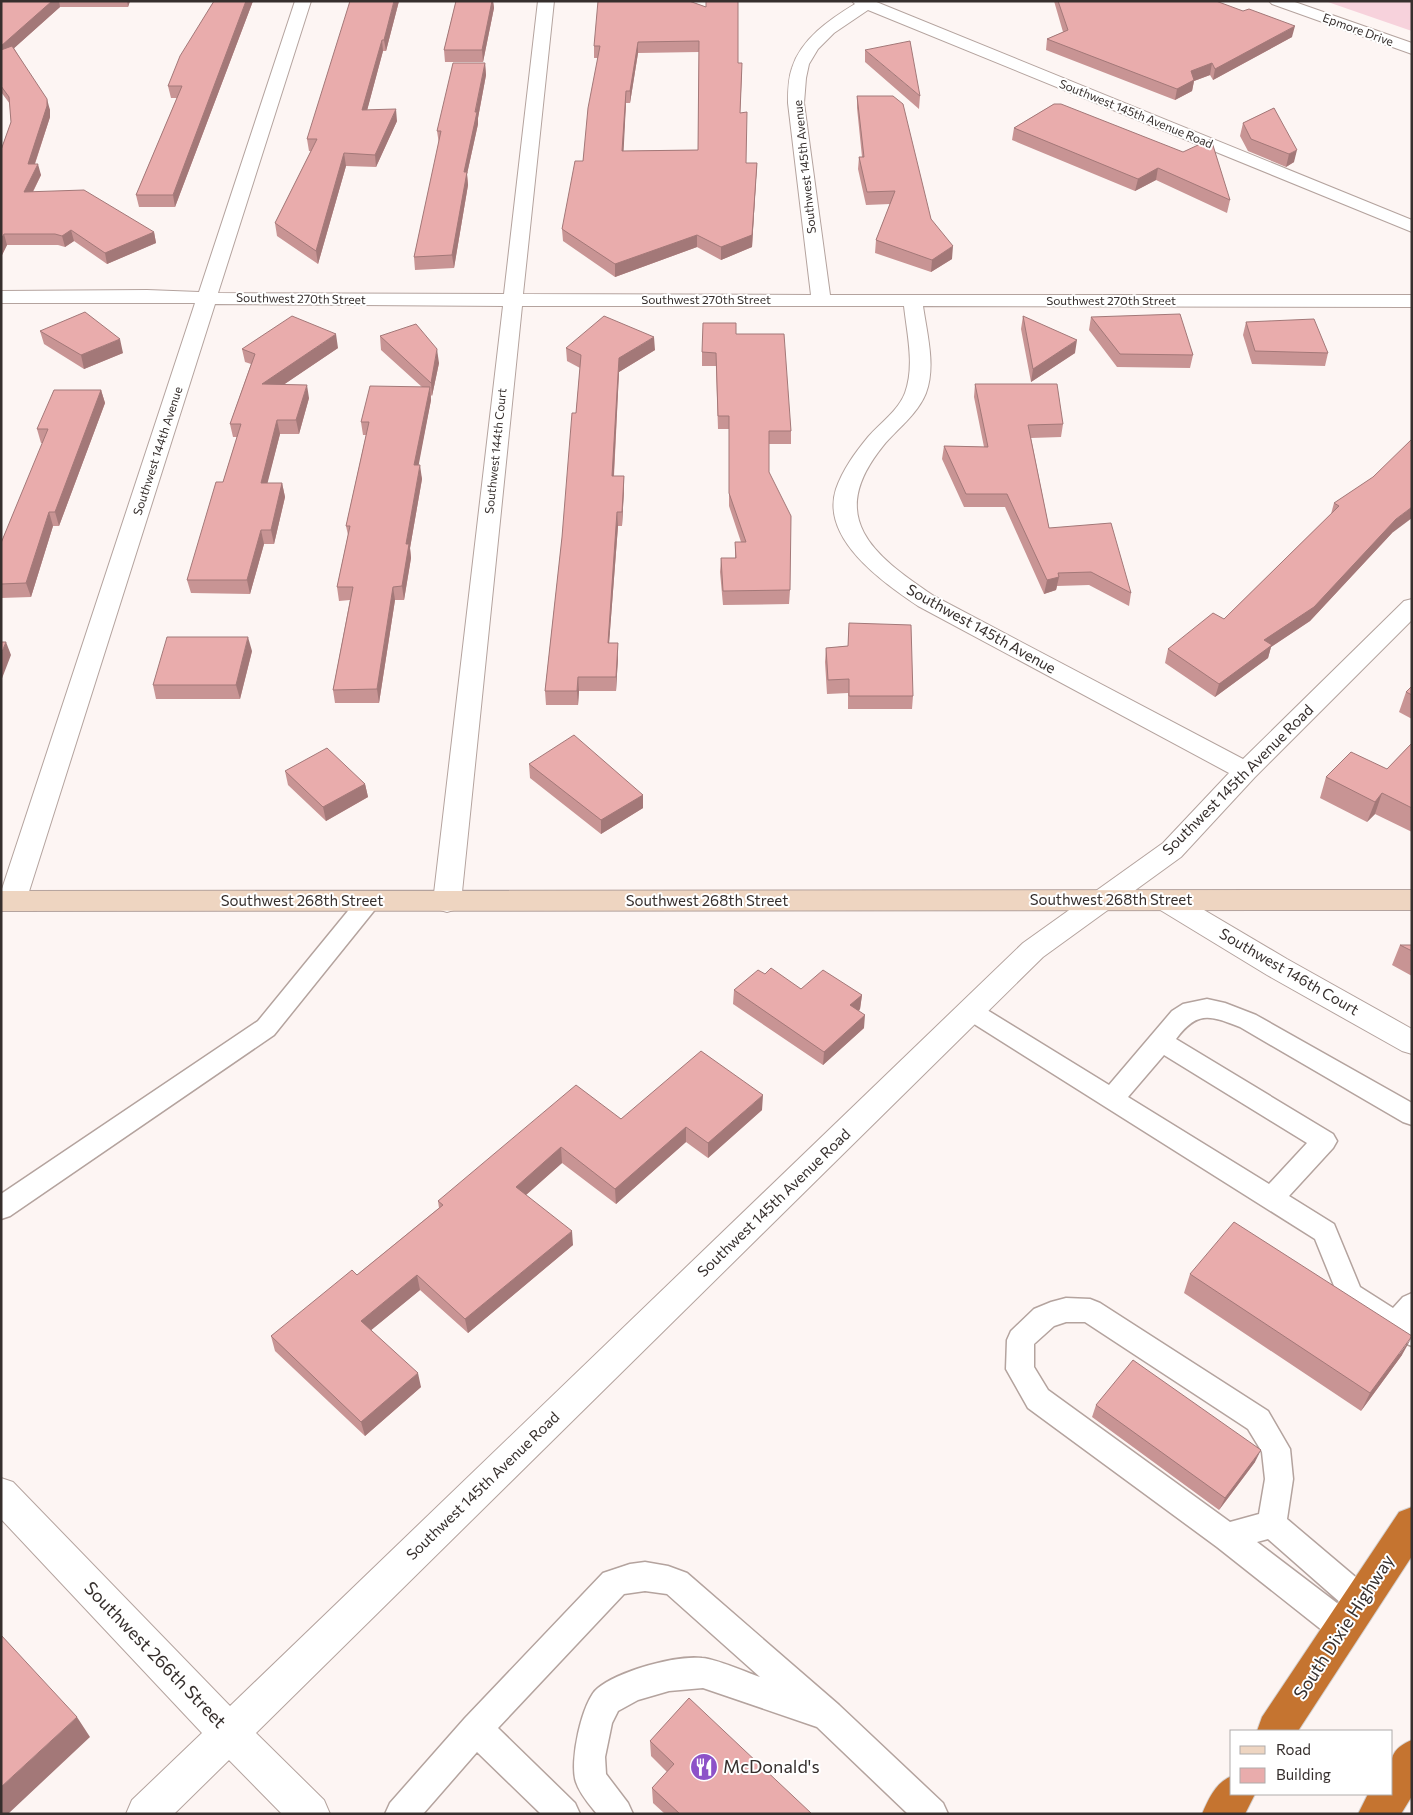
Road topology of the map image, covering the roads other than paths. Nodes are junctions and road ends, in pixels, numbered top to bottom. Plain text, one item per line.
1 (303, 1) edge
2 (546, 1) edge
3 (1277, 1) edge
4 (863, 2) edge
5 (1412, 49) edge
6 (1412, 226) edge
7 (1, 297) edge
8 (207, 298) junction
9 (513, 300) junction
10 (821, 300) junction
11 (913, 301) junction
12 (1412, 302) edge
13 (1412, 606) edge
14 (1246, 771) junction
15 (1103, 900) junction
16 (1412, 900) edge
17 (7, 901) edge
18 (369, 901) junction
19 (1167, 901) junction
20 (447, 902) junction
21 (971, 1011) junction
22 (1160, 1042) junction
23 (1412, 1043) edge
24 (1112, 1099) junction
25 (1412, 1115) edge
26 (1272, 1199) junction
27 (1, 1208) edge
28 (1407, 1321) edge
29 (1, 1494) edge
30 (1272, 1524) junction
31 (1412, 1524) edge
32 (1227, 1537) junction
33 (1352, 1614) junction
34 (828, 1716) junction
35 (476, 1729) junction
36 (1277, 1730) edge
37 (229, 1733) junction
38 (1412, 1759) edge
39 (1393, 1790) edge
40 (1234, 1795) edge
41 (1243, 1795) edge
42 (1390, 1795) edge
43 (146, 1814) edge
44 (310, 1814) edge
45 (400, 1814) edge
46 (564, 1814) edge
47 (617, 1814) edge
48 (932, 1814) edge
49 (1222, 1814) edge
50 (1239, 1814) edge
51 (1378, 1814) edge

1 - 8 street, Southwest 144th Avenue
2 - 9 street, Southwest 144th Court
3 - 5 street, Epmore Drive
4 - 6 street, Southwest 145th Avenue Road
4 - 10 street, Southwest 145th Avenue
7 - 8 street, Southwest 270th Street
8 - 9 street, Southwest 270th Street
8 - 17 street, Southwest 144th Avenue
9 - 10 street, Southwest 270th Street
9 - 20 street, Southwest 144th Court
10 - 11 street, Southwest 270th Street
11 - 12 street, Southwest 270th Street
11 - 14 street, Southwest 145th Avenue
13 - 14 street, Southwest 145th Avenue Road
14 - 15 street, Southwest 145th Avenue Road
15 - 19 main road, Southwest 268th Street
15 - 20 main road, Southwest 268th Street
15 - 21 street, Southwest 145th Avenue Road
16 - 19 main road, Southwest 268th Street
17 - 18 main road, Southwest 268th Street
18 - 20 main road, Southwest 268th Street
18 - 27 lane
19 - 23 street, Southwest 146th Court
21 - 24 lane
21 - 37 street, Southwest 145th Avenue Road
22 - 24 lane
22 - 25 lane
22 - 26 lane
24 - 26 lane
26 - 28 lane
29 - 37 street, Southwest 266th Street
30 - 32 lane
30 - 32 lane
30 - 33 lane
31 - 33 highway, South Dixie Highway
32 - 33 lane
33 - 36 highway, South Dixie Highway
34 - 35 lane
34 - 47 lane
34 - 48 lane
35 - 45 lane
35 - 46 lane
37 - 43 street, Southwest 145th Avenue Road
37 - 44 street, Southwest 266th Street
38 - 39 highway
40 - 49 highway
41 - 50 highway
42 - 51 highway

